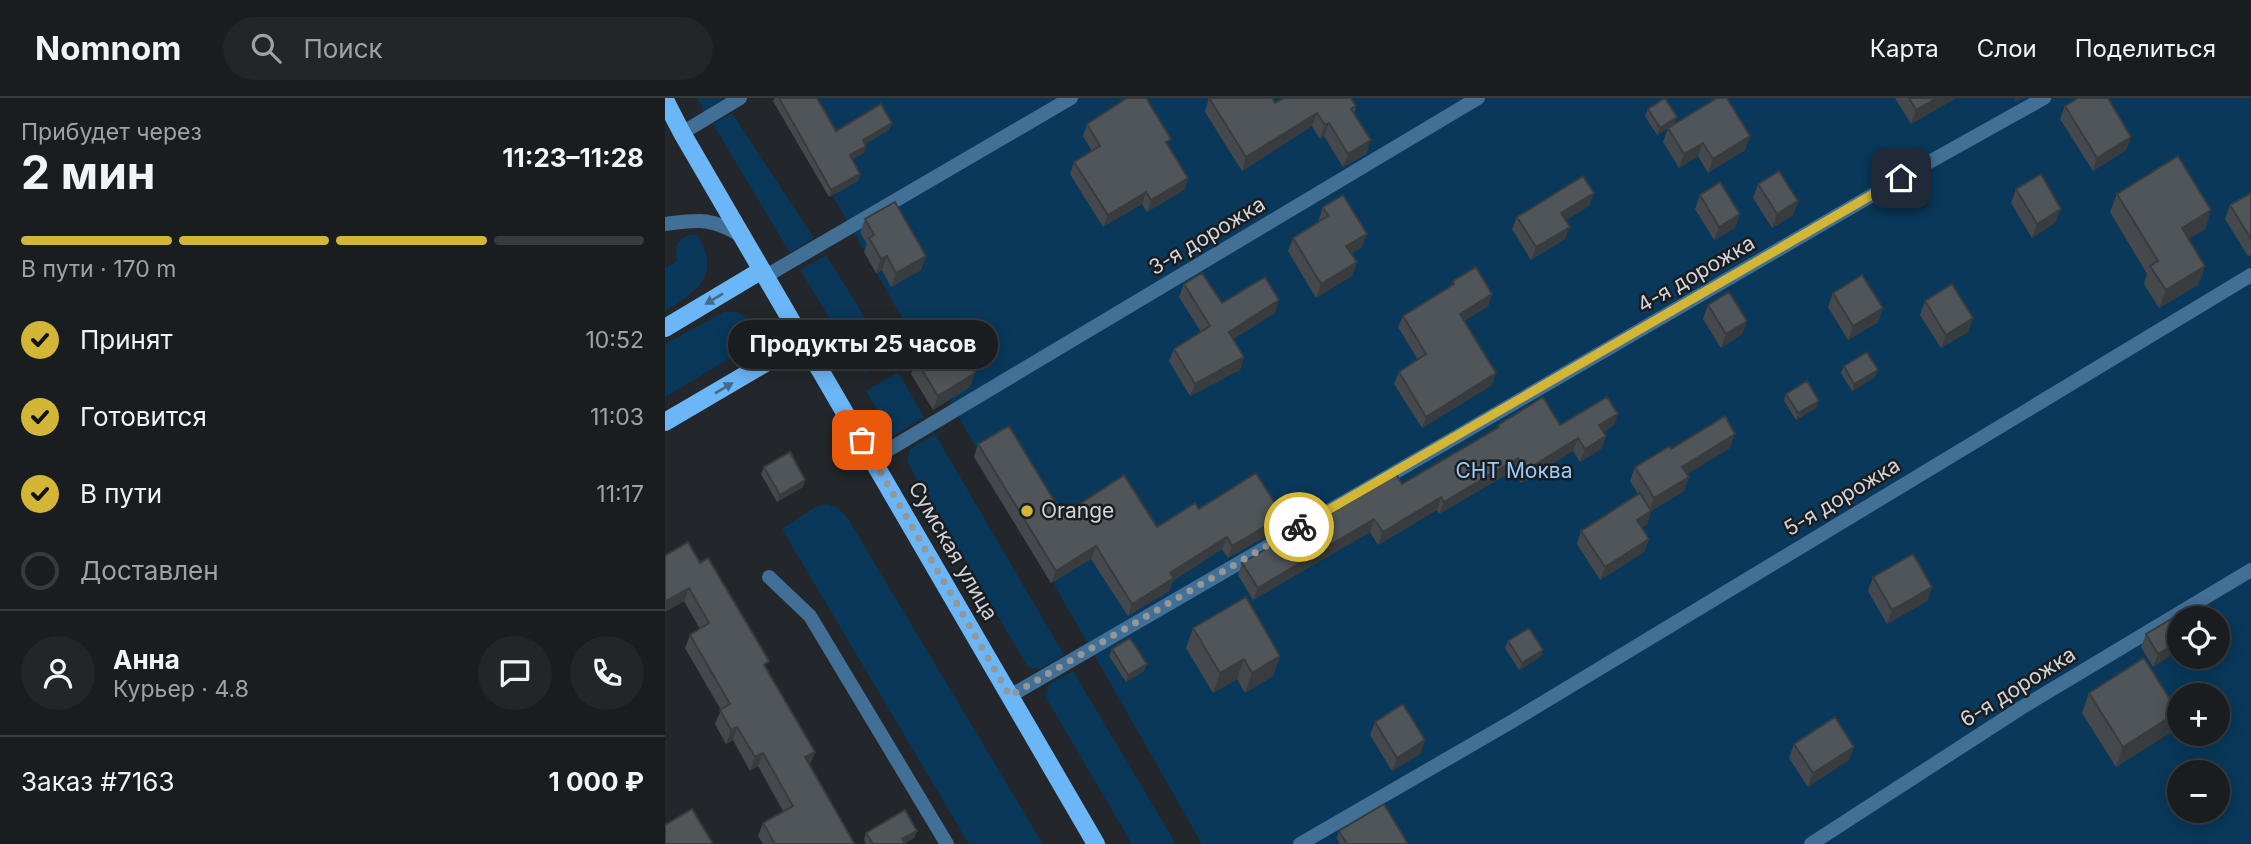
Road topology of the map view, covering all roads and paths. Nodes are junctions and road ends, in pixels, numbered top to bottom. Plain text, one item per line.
1 (740, 98) edge
2 (1072, 98) edge
3 (1478, 98) edge
4 (2044, 98) edge
5 (665, 100) edge
6 (682, 133) junction
7 (665, 224) edge
8 (742, 236) junction
9 (764, 273) junction
10 (2251, 275) edge
11 (665, 328) edge
12 (803, 341) junction
13 (665, 422) edge
14 (873, 459) junction
15 (2251, 570) edge
16 (769, 576) dead end
17 (1010, 696) junction
18 (947, 844) edge
19 (1096, 844) edge
20 (1300, 844) edge
21 (1811, 844) edge

1 - 6 street
2 - 9 street
3 - 14 street, 3-я дорожка
4 - 17 street, 4-я дорожка
5 - 6 main road, Сумская улица
6 - 8 main road, Сумская улица
7 - 8 street
8 - 9 main road, Сумская улица
9 -> 11 main road
9 - 12 main road, Сумская улица
10 - 20 street, 5-я дорожка
13 -> 12 main road
12 - 14 main road, Сумская улица
14 - 17 main road, Сумская улица
15 - 21 street, 6-я дорожка
16 - 18 street
17 - 19 main road, Сумская улица

